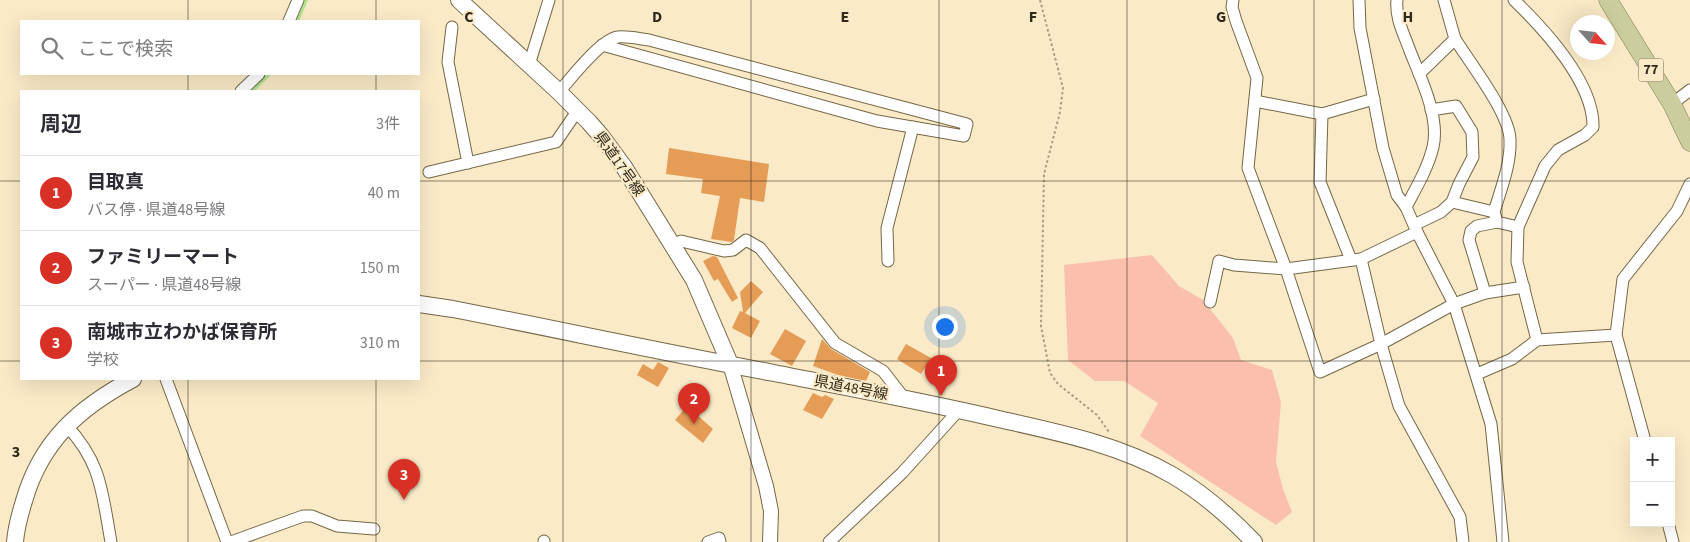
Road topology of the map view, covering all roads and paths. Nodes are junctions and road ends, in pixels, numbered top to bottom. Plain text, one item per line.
1 (298, 0) edge
2 (459, 0) edge
3 (549, 0) edge
4 (1040, 0) edge
5 (1233, 0) edge
6 (1359, 0) edge
7 (1397, 0) edge
8 (1444, 0) edge
9 (1514, 0) edge
10 (1608, 0) edge
11 (289, 20) edge
12 (452, 27) dead end
13 (1455, 39) junction
14 (602, 45) junction
15 (529, 65) junction
16 (1419, 74) junction
17 (258, 75) edge
18 (242, 90) edge
19 (1690, 90) edge
20 (559, 92) junction
21 (1374, 99) junction
22 (1255, 101) junction
23 (1672, 104) junction
24 (578, 110) junction
25 (1432, 110) junction
26 (1322, 114) junction
27 (912, 127) junction
28 (1690, 142) edge
29 (468, 162) junction
30 (429, 172) dead end
31 (1690, 184) edge
32 (1452, 202) junction
33 (1406, 207) junction
34 (1495, 217) junction
35 (1518, 227) junction
36 (1415, 228) junction
37 (672, 246) junction
38 (1356, 260) junction
39 (888, 261) dead end
40 (1286, 269) junction
41 (1524, 287) junction
42 (1485, 293) junction
43 (1210, 302) dead end
44 (420, 304) edge
45 (1454, 304) junction
46 (1616, 335) junction
47 (1538, 340) junction
48 (1381, 344) junction
49 (730, 364) junction
50 (1477, 374) junction
51 (131, 380) edge
52 (166, 380) edge
53 (904, 398) junction
54 (959, 410) junction
55 (66, 425) junction
56 (1644, 437) edge
57 (1118, 450) junction
58 (1669, 527) edge
59 (374, 529) dead end
60 (16, 542) edge
61 (111, 542) edge
62 (227, 542) edge
63 (231, 542) edge
64 (708, 542) edge
65 (720, 542) edge
66 (770, 542) edge
67 (829, 542) edge
68 (1254, 542) edge
69 (1463, 542) edge
70 (1503, 542) edge
71 (1673, 542) edge

1 - 11 street
2 - 15 main road, 県道17号線
3 - 15 street
4 - 57 path
5 - 22 street
6 - 21 street
7 - 16 street
8 - 13 street
9 - 35 street
10 - 23 main road, 77
12 - 29 street
13 - 16 street
13 - 34 street
14 - 20 street
14 - 27 street
14 - 27 street
15 - 20 main road, 県道17号線
16 - 25 street
17 - 18 street
19 - 23 street
20 - 24 main road, 県道17号線
21 - 26 street
21 - 33 street
22 - 26 street
22 - 40 street
23 - 28 main road, 77
24 - 29 street
24 - 37 main road, 県道17号線
25 - 32 street
25 - 33 street
26 - 38 street
27 - 39 street
29 - 30 street
31 - 46 street
32 - 34 street
32 - 36 street
33 - 36 street
34 - 35 street
34 - 42 street
35 - 41 street
36 - 38 street
36 - 45 street
37 - 49 main road, 県道17号線
37 - 53 street
38 - 40 street
38 - 48 street
40 - 43 street
40 - 48 street
41 - 42 street
41 - 47 street
42 - 45 street
44 - 49 main road, 県道48号線
45 - 48 street
45 - 50 street
46 - 47 street
46 - 56 street
47 - 50 street
48 - 69 street
49 - 53 main road, 県道48号線
49 - 66 street
50 - 70 street
51 - 55 main road
52 - 62 street
53 - 54 main road, 県道48号線
54 - 57 main road, 県道48号線
54 - 67 street
55 - 60 main road
55 - 61 street
57 - 68 main road, 県道48号線
58 - 71 street
59 - 63 street
64 - 65 street

